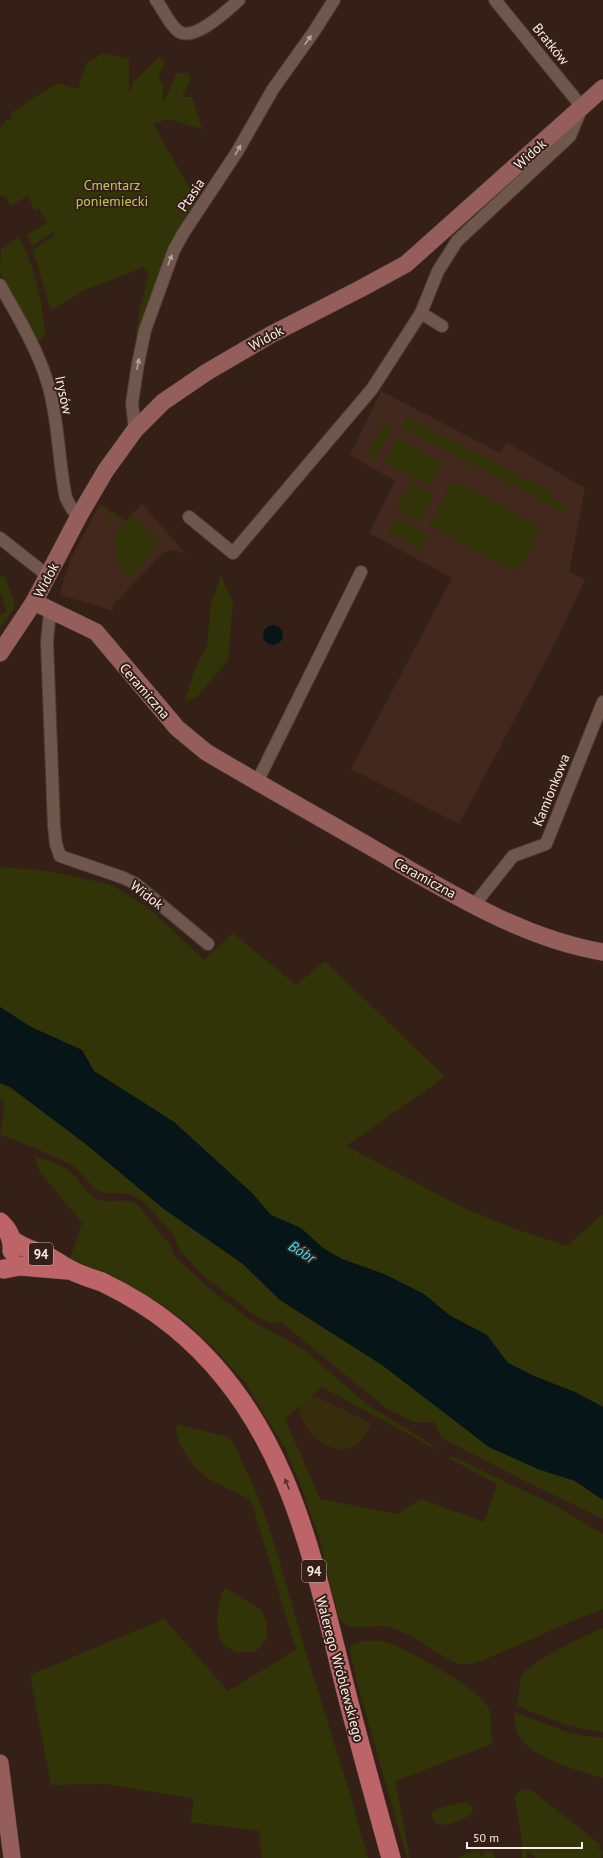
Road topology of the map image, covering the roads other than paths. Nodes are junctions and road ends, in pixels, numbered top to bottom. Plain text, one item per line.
1 (156, 0) edge
2 (239, 0) edge
3 (334, 0) edge
4 (495, 0) edge
5 (603, 88) edge
6 (582, 107) junction
7 (0, 285) edge
8 (421, 313) junction
9 (442, 326) dead end
10 (135, 430) junction
11 (79, 516) junction
12 (188, 517) dead end
13 (0, 538) edge
14 (361, 572) dead end
15 (48, 576) junction
16 (34, 602) junction
17 (50, 610) junction
18 (0, 653) edge
19 (603, 702) edge
20 (257, 782) junction
21 (474, 905) junction
22 (208, 944) dead end
23 (603, 952) edge
24 (0, 1222) edge
25 (11, 1239) junction
26 (70, 1270) junction
27 (2, 1271) edge
28 (0, 1763) edge
29 (12, 1858) edge
30 (391, 1858) edge

1 - 2 street
10 -> 3 street, Ptasia
4 - 6 street, Bratków
5 - 6 main road, Widok
6 - 8 street
6 - 10 main road, Widok
7 - 11 street, Irysów
8 - 9 street
8 - 12 street
10 - 11 main road, Widok
11 - 15 main road, Widok
13 - 15 street
14 - 20 street
15 - 16 main road, Widok
16 - 17 main road, Ceramiczna
16 - 18 main road, Widok
17 - 20 main road, Ceramiczna
17 - 22 street, Widok
19 - 21 street, Kamionkowa
20 - 21 main road, Ceramiczna
21 - 23 main road, Ceramiczna
24 - 25 main road, 94
25 - 26 main road, Walerego Wróblewskiego / 94
25 - 27 main road, 94
26 - 27 main road, Walerego Wróblewskiego / 94
30 -> 26 main road, Walerego Wróblewskiego / 94
28 - 29 main road

